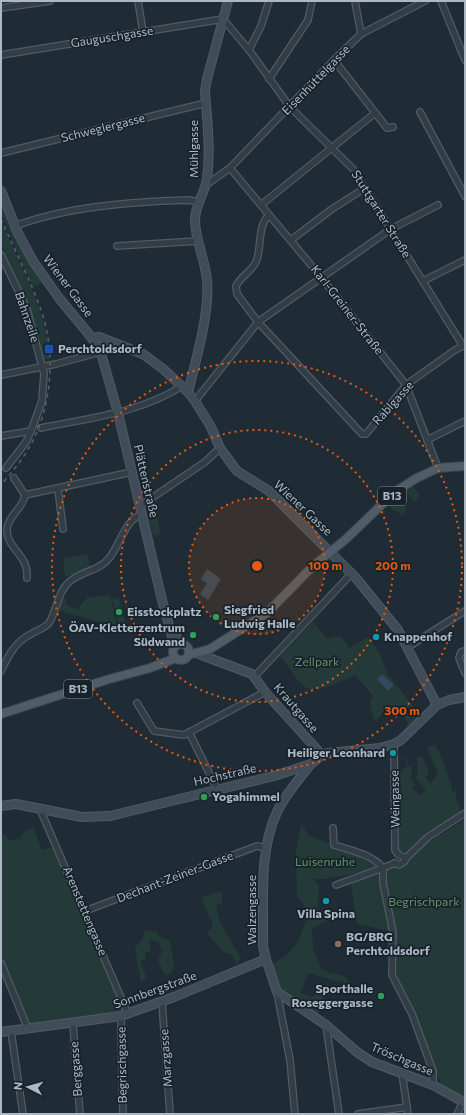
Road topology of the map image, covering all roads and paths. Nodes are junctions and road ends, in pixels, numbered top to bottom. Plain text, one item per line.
1 (50, 1) edge
2 (138, 1) edge
3 (228, 1) edge
4 (269, 1) edge
5 (312, 1) edge
6 (355, 1) edge
7 (425, 1) edge
8 (441, 1) edge
9 (33, 2) edge
10 (1, 8) edge
11 (222, 19) junction
12 (143, 32) junction
13 (361, 34) junction
14 (249, 50) junction
15 (1, 55) edge
16 (334, 60) junction
17 (465, 60) edge
18 (269, 79) junction
19 (206, 103) junction
20 (290, 106) junction
21 (420, 112) dead end
22 (375, 113) junction
23 (393, 127) dead end
24 (332, 147) junction
25 (1, 153) edge
26 (230, 168) junction
27 (207, 181) junction
28 (365, 188) junction
29 (1, 191) edge
30 (465, 193) edge
31 (199, 202) junction
32 (261, 205) junction
33 (438, 206) dead end
34 (269, 215) junction
35 (15, 226) junction
36 (391, 229) junction
37 (291, 240) junction
38 (198, 241) junction
39 (117, 246) dead end
40 (1, 257) edge
41 (465, 260) edge
42 (321, 277) junction
43 (423, 281) junction
44 (258, 322) junction
45 (92, 338) junction
46 (123, 346) junction
47 (464, 346) edge
48 (100, 353) junction
49 (42, 366) junction
50 (1, 375) edge
51 (406, 385) junction
52 (184, 389) junction
53 (195, 401) junction
54 (118, 413) junction
55 (465, 420) edge
56 (41, 428) dead end
57 (31, 431) junction
58 (1, 436) edge
59 (427, 440) junction
60 (220, 448) junction
61 (465, 466) edge
62 (6, 468) dead end
63 (438, 468) junction
64 (132, 472) junction
65 (14, 478) dead end
66 (58, 489) junction
67 (25, 495) junction
68 (141, 510) junction
69 (63, 529) dead end
70 (331, 551) junction
71 (352, 574) junction
72 (27, 578) dead end
73 (465, 611) edge
74 (408, 647) junction
75 (176, 650) junction
76 (465, 651) edge
77 (191, 653) junction
78 (1, 671) edge
79 (465, 673) edge
80 (254, 676) junction
81 (265, 692) junction
82 (465, 698) edge
83 (137, 702) dead end
84 (437, 705) junction
85 (1, 714) edge
86 (189, 732) junction
87 (394, 744) junction
88 (322, 755) junction
89 (311, 764) junction
90 (217, 789) junction
91 (1, 806) edge
92 (40, 809) junction
93 (465, 814) edge
94 (333, 828) dead end
95 (266, 848) junction
96 (398, 854) junction
97 (405, 859) junction
98 (394, 862) junction
99 (383, 868) junction
100 (336, 885) dead end
101 (85, 911) junction
102 (266, 959) junction
103 (1, 963) edge
104 (277, 992) junction
105 (162, 1002) junction
106 (125, 1015) junction
107 (73, 1024) junction
108 (326, 1025) junction
109 (28, 1029) junction
110 (11, 1031) junction
111 (1, 1032) edge
112 (402, 1073) junction
113 (433, 1085) junction
114 (464, 1102) edge
115 (407, 1107) junction
116 (22, 1114) edge
117 (80, 1114) edge
118 (123, 1114) edge
119 (170, 1114) edge
120 (295, 1114) edge
121 (339, 1114) edge
122 (358, 1114) edge
123 (408, 1114) edge
124 (457, 1114) edge

1 - 9 street
2 - 12 street
3 - 11 main road, Mühlgasse
4 - 14 street
5 - 18 street
6 - 13 street
7 - 13 street, Eisenhüttelgasse
8 - 17 street
9 - 10 street
11 - 12 street, Gauguschgasse
11 - 14 street, Stuttgarter Straße
11 - 19 main road, Mühlgasse
12 - 15 street, Gauguschgasse
13 - 16 street, Eisenhüttelgasse
14 - 18 street, Stuttgarter Straße
16 - 20 street, Eisenhüttelgasse
16 - 22 street
18 - 20 street, Stuttgarter Straße
19 - 25 street, Schweglergasse
19 - 27 main road, Mühlgasse
20 - 24 street, Stuttgarter Straße
20 - 26 street, Eisenhüttelgasse
21 - 30 street
22 - 23 street
22 - 24 street
24 - 28 street, Stuttgarter Straße
24 - 32 street
26 - 27 street, Eisenhüttelgasse
26 - 32 street, Karl-Greiner-Straße
27 - 31 main road, Mühlgasse
28 - 36 street, Stuttgarter Straße
28 - 37 street
29 - 35 main road, Wiener Gasse
31 - 35 street
31 - 38 main road, Mühlgasse
32 - 34 street, Karl-Greiner-Straße
33 - 36 street
34 - 37 street, Karl-Greiner-Straße
34 - 44 street
35 - 45 main road, Wiener Gasse
36 - 42 street
36 - 43 street, Stuttgarter Straße
37 - 42 street, Karl-Greiner-Straße
38 - 39 street
38 - 52 main road, Mühlgasse
40 - 49 street, Bahnzeile
41 - 43 street
42 - 44 street
42 - 51 street, Karl-Greiner-Straße
43 - 47 street, Stuttgarter Straße
44 - 51 street, Rablgasse
44 - 53 street
45 - 46 main road, Wiener Gasse
45 - 48 main road, Plättenstraße
46 - 48 street
46 - 52 main road, Wiener Gasse
47 - 51 street, Rablgasse
48 - 49 street
48 - 54 main road, Plättenstraße
49 - 50 street
49 - 57 street, Bahnzeile
51 - 59 street, Karl-Greiner-Straße
52 - 53 main road, Wiener Gasse
52 - 54 street
53 - 60 main road, Wiener Gasse
54 - 56 street
54 - 64 main road, Plättenstraße
55 - 59 street
57 - 58 street
57 - 62 street, Bahnzeile
59 - 63 street, Karl-Greiner-Straße
60 - 68 street
60 - 70 main road, Wiener Gasse
61 - 63 main road, B13
63 - 70 main road, B13
64 - 66 street
64 - 68 main road, Plättenstraße
65 - 67 street
66 - 67 street
66 - 69 street
67 - 72 street
68 - 75 main road, Plättenstraße
68 - 78 street
70 - 71 main road, Wiener Gasse
70 - 77 main road, B13
71 - 74 main road, Wiener Gasse
71 - 80 street
73 - 74 street
74 - 84 main road, Wiener Gasse
75 - 77 main road
75 - 77 main road, B13
75 - 85 main road, B13
76 - 79 street
77 - 80 main road
80 - 81 main road, Krautgasse
81 - 86 street
81 - 88 main road, Krautgasse
82 - 84 main road
83 - 86 street
84 - 87 main road, Hochstraße
86 - 90 street
87 - 88 main road, Hochstraße
87 - 96 street, Weingasse
88 - 89 main road, Hochstraße
89 - 90 main road, Hochstraße
89 - 95 main road, Walzengasse
90 - 92 main road, Hochstraße
91 - 92 main road, Hochstraße
92 - 101 street, Arenstettengasse
93 - 97 street
94 - 99 street
95 - 101 street, Dechant-Zeiner-Gasse
95 - 102 main road, Walzengasse
96 - 97 street
96 - 98 street
97 - 98 street
98 - 99 street
99 - 100 street
99 - 113 street
101 - 106 street, Arenstettengasse
102 - 104 main road, Walzengasse
102 - 105 main road, Sonnbergstraße
103 - 109 street
104 - 108 main road, Tröschgasse
104 - 120 street, Walzengasse
105 - 106 main road, Sonnbergstraße
105 - 119 street, Marzgasse
106 - 107 main road, Sonnbergstraße
106 - 118 street, Begrischgasse
107 - 109 main road, Sonnbergstraße
107 - 117 street, Berggasse
108 - 112 main road, Tröschgasse
108 - 121 street
109 - 110 main road, Sonnbergstraße
110 - 111 main road, Sonnbergstraße
110 - 116 street
112 - 113 main road, Tröschgasse
112 - 115 street
113 - 114 main road, Tröschgasse
114 - 124 street
115 - 122 street
115 - 123 street

